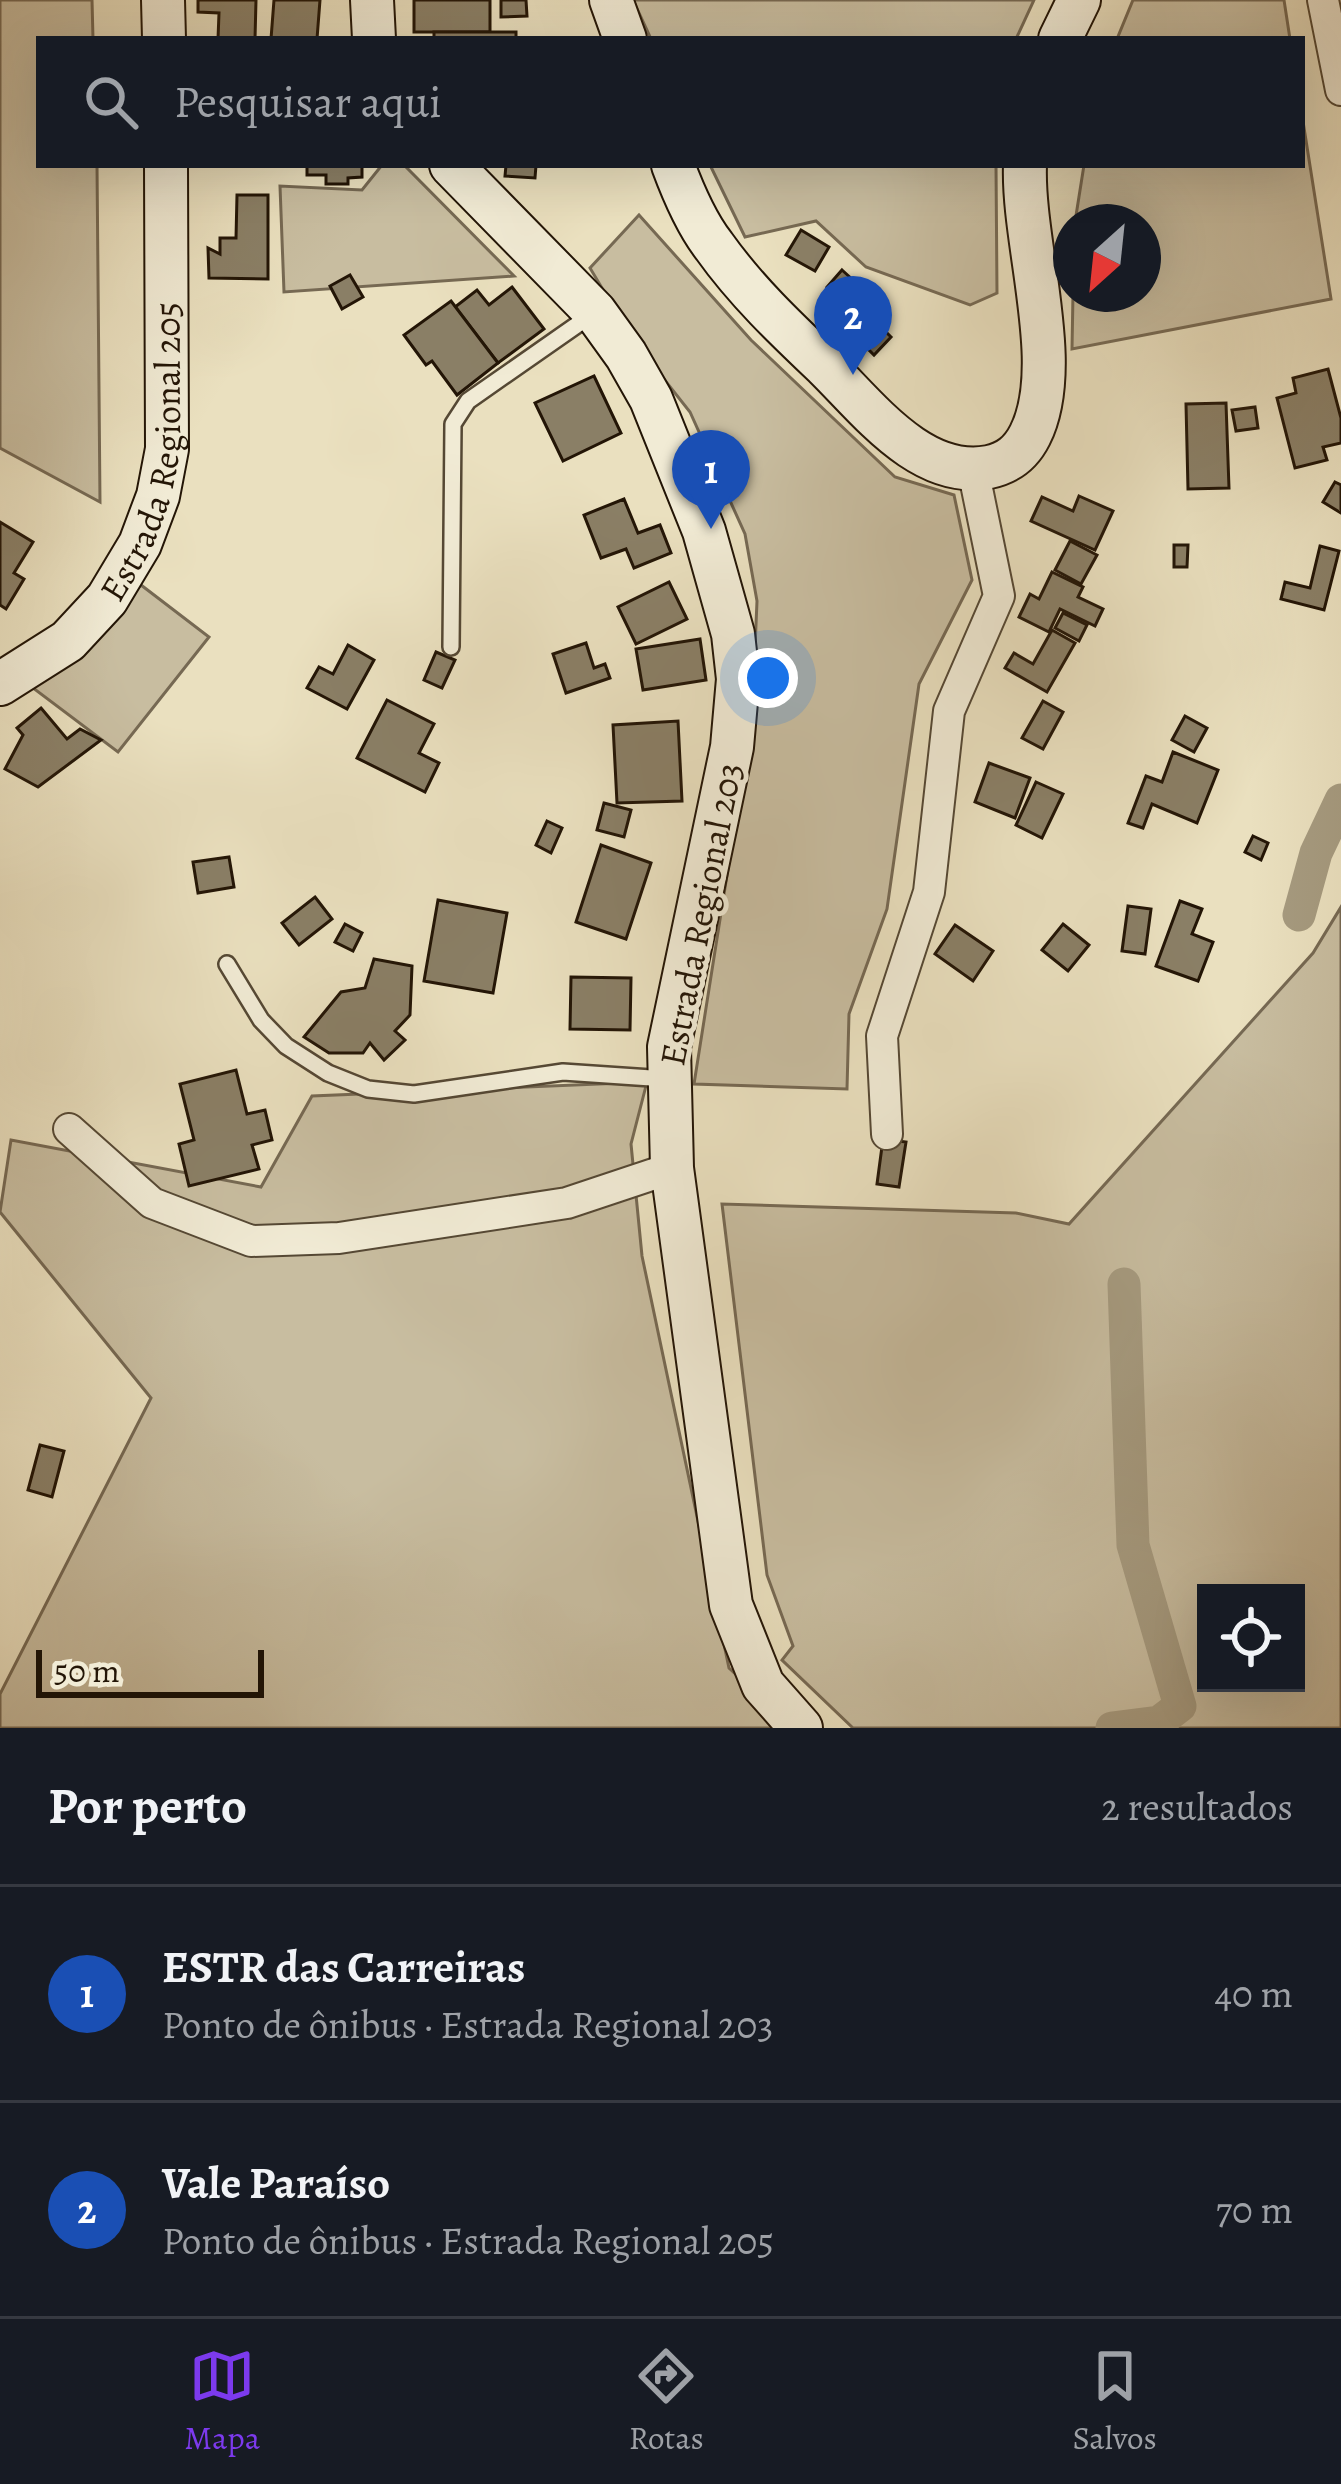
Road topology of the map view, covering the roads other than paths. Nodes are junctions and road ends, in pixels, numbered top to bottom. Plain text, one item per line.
1 (163, 0) edge
2 (372, 0) edge
3 (611, 0) edge
4 (1079, 0) edge
5 (1323, 0) edge
6 (164, 36) edge
7 (374, 36) edge
8 (625, 36) edge
9 (1061, 36) edge
10 (1341, 90) edge
11 (166, 168) edge
12 (454, 168) edge
13 (674, 168) edge
14 (1025, 168) edge
15 (595, 312) junction
16 (973, 469) junction
17 (451, 647) dead end
18 (0, 684) edge
19 (227, 964) dead end
20 (668, 1079) junction
21 (69, 1129) dead end
22 (887, 1134) dead end
23 (672, 1168) junction
24 (801, 1728) edge

1 - 6 main road
2 - 7 main road
3 - 8 main road
4 - 9 main road
5 - 10 street
11 - 18 main road, Estrada Regional 205
12 - 15 main road, Estrada Regional 203
13 - 16 main road
14 - 16 main road
15 - 17 lane
15 - 20 main road, Estrada Regional 203
16 - 22 street
19 - 20 lane
20 - 23 main road, Estrada Regional 203
21 - 23 street
23 - 24 main road, Estrada Regional 203

